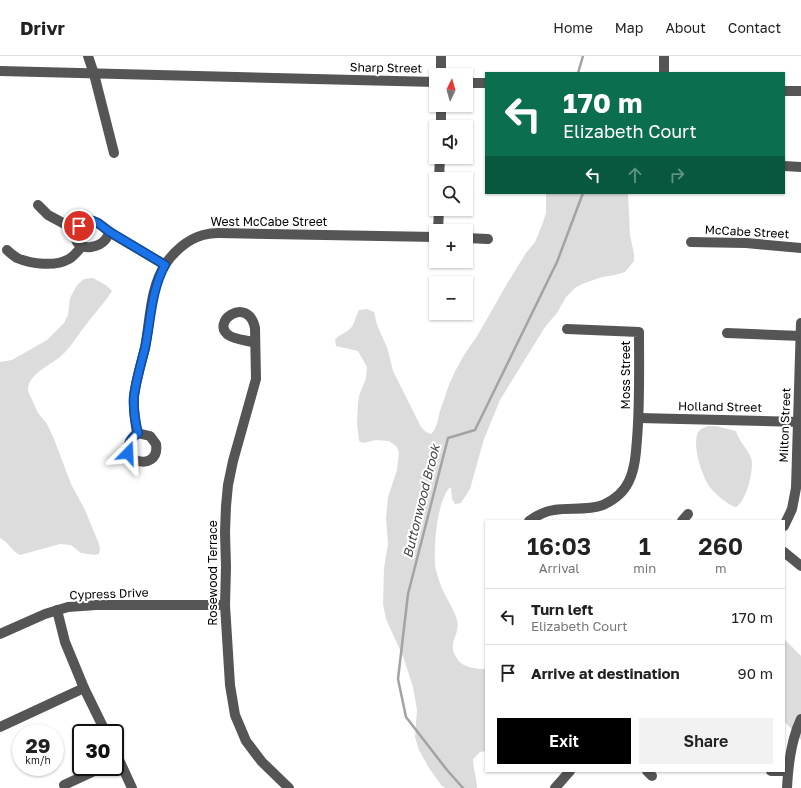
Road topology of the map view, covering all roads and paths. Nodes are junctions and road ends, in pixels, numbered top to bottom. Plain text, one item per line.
1 (88, 56) edge
2 (441, 56) edge
3 (664, 56) edge
4 (442, 68) edge
5 (0, 71) edge
6 (664, 72) edge
7 (94, 74) junction
8 (429, 82) edge
9 (473, 83) edge
10 (485, 83) edge
11 (785, 91) edge
12 (801, 91) edge
13 (114, 153) dead end
14 (785, 166) edge
15 (801, 167) edge
16 (38, 205) dead end
17 (76, 230) junction
18 (110, 232) junction
19 (429, 237) edge
20 (473, 238) edge
21 (488, 239) dead end
22 (691, 242) dead end
23 (82, 246) junction
24 (801, 248) edge
25 (7, 250) dead end
26 (165, 265) junction
27 (801, 323) edge
28 (567, 329) dead end
29 (727, 333) dead end
30 (801, 336) edge
31 (255, 343) dead end
32 (639, 418) junction
33 (799, 422) edge
34 (138, 433) dead end
35 (531, 520) edge
36 (785, 524) edge
37 (785, 553) edge
38 (801, 566) edge
39 (225, 605) junction
40 (57, 610) junction
41 (0, 634) edge
42 (84, 688) junction
43 (801, 720) edge
44 (102, 724) edge
45 (0, 727) edge
46 (788, 771) joint
47 (124, 772) edge
48 (569, 772) edge
49 (84, 776) edge
50 (64, 785) dead end
51 (132, 788) edge
52 (289, 788) edge
53 (555, 788) edge
54 (787, 788) edge

1 - 7 street
2 - 4 street
3 - 6 street
5 - 7 street, Sharp Street
7 - 8 street, Sharp Street
7 - 13 street
9 - 10 street
11 - 12 street
14 - 15 street
16 - 17 street
17 - 18 street
17 - 23 street
18 - 23 street
18 - 26 street
19 - 26 street, West McCabe Street
20 - 21 street
22 - 24 street, McCabe Street
23 - 25 street
26 - 34 street, West McCabe Street
27 - 30 street, Milton Street
28 - 32 street, Moss Street
29 - 30 street
30 - 33 street, Milton Street
31 - 39 street, Rosewood Terrace
32 - 33 street, Holland Street
32 - 35 street, Moss Street
33 - 36 street, Milton Street
37 - 38 street
39 - 40 street, Cypress Drive
39 - 52 street, Rosewood Terrace
40 - 41 street, Cypress Drive
40 - 42 street
42 - 44 street
42 - 45 street
43 - 46 street
46 - 54 street
47 - 51 street
48 - 53 street
49 - 50 street

